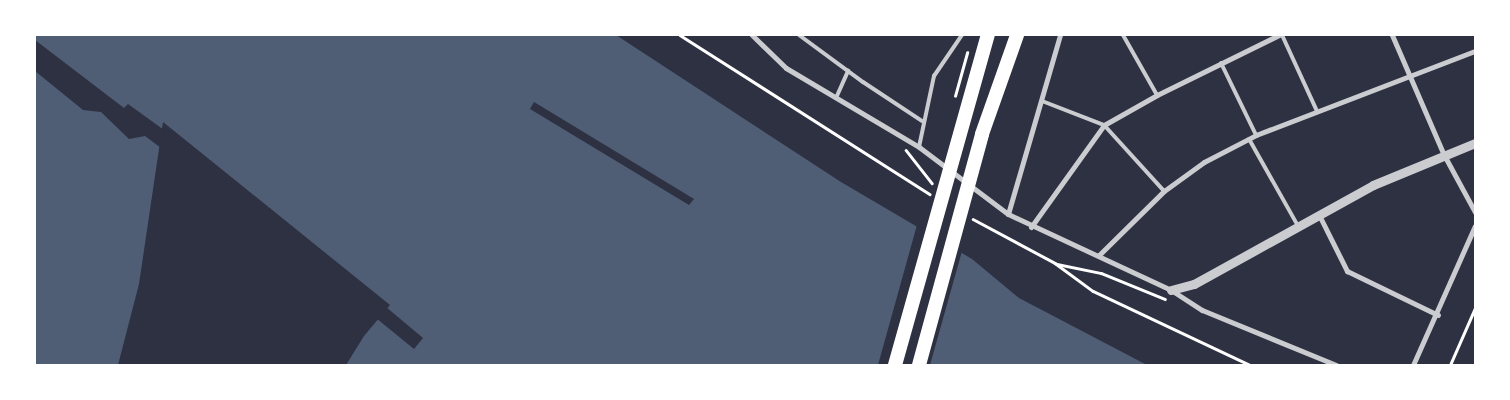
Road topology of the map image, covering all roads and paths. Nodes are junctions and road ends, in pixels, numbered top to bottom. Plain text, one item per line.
1 (680, 35) edge
2 (752, 35) edge
3 (799, 35) edge
4 (962, 35) edge
5 (988, 35) edge
6 (1017, 35) edge
7 (1060, 35) edge
8 (1123, 35) edge
9 (1281, 35) edge
10 (1392, 35) edge
11 (1475, 51) edge
12 (1221, 63) junction
13 (848, 71) junction
14 (1410, 76) junction
15 (1157, 94) junction
16 (836, 98) junction
17 (1042, 101) junction
18 (1317, 111) junction
19 (922, 121) junction
20 (1104, 125) junction
21 (897, 134) junction
22 (1256, 135) junction
23 (1249, 139) junction
24 (1475, 143) edge
25 (919, 147) junction
26 (1444, 155) junction
27 (934, 185) dead end
28 (1164, 191) junction
29 (937, 197) dead end
30 (1475, 212) edge
31 (1008, 214) junction
32 (1319, 215) junction
33 (968, 216) dead end
34 (1298, 226) junction
35 (1475, 226) edge
36 (1031, 227) junction
37 (1099, 255) junction
38 (1055, 263) junction
39 (1172, 290) junction
40 (1186, 302) junction
41 (1475, 308) edge
42 (1438, 314) junction
43 (895, 365) edge
44 (919, 365) edge
45 (1250, 365) edge
46 (1336, 365) edge
47 (1413, 365) edge
48 (1450, 365) edge

1 - 29 path
2 - 16 street
3 - 13 lane
4 - 19 lane
5 - 43 highway
6 - 44 highway
7 - 17 street
8 - 15 lane
9 - 12 street
9 - 18 lane
10 - 14 street
11 - 14 street
12 - 15 street
12 - 22 lane
13 - 16 lane
13 - 19 lane
14 - 18 street
14 - 26 street
15 - 20 street
16 - 21 street
17 - 20 lane
17 - 31 street
18 - 22 street
19 - 25 lane
20 - 28 lane
20 - 36 street
21 - 25 street
21 - 27 path
22 - 23 street
23 - 28 street
23 - 34 lane
24 - 26 street
25 - 31 street
26 - 30 street
26 - 32 street
28 - 37 street
31 - 36 street
32 - 34 street
32 - 42 street
33 - 38 path
34 - 39 street
35 - 42 street
36 - 37 street
37 - 39 street
38 - 40 path
38 - 45 path
39 - 40 street
40 - 46 street
41 - 48 path
42 - 47 street

